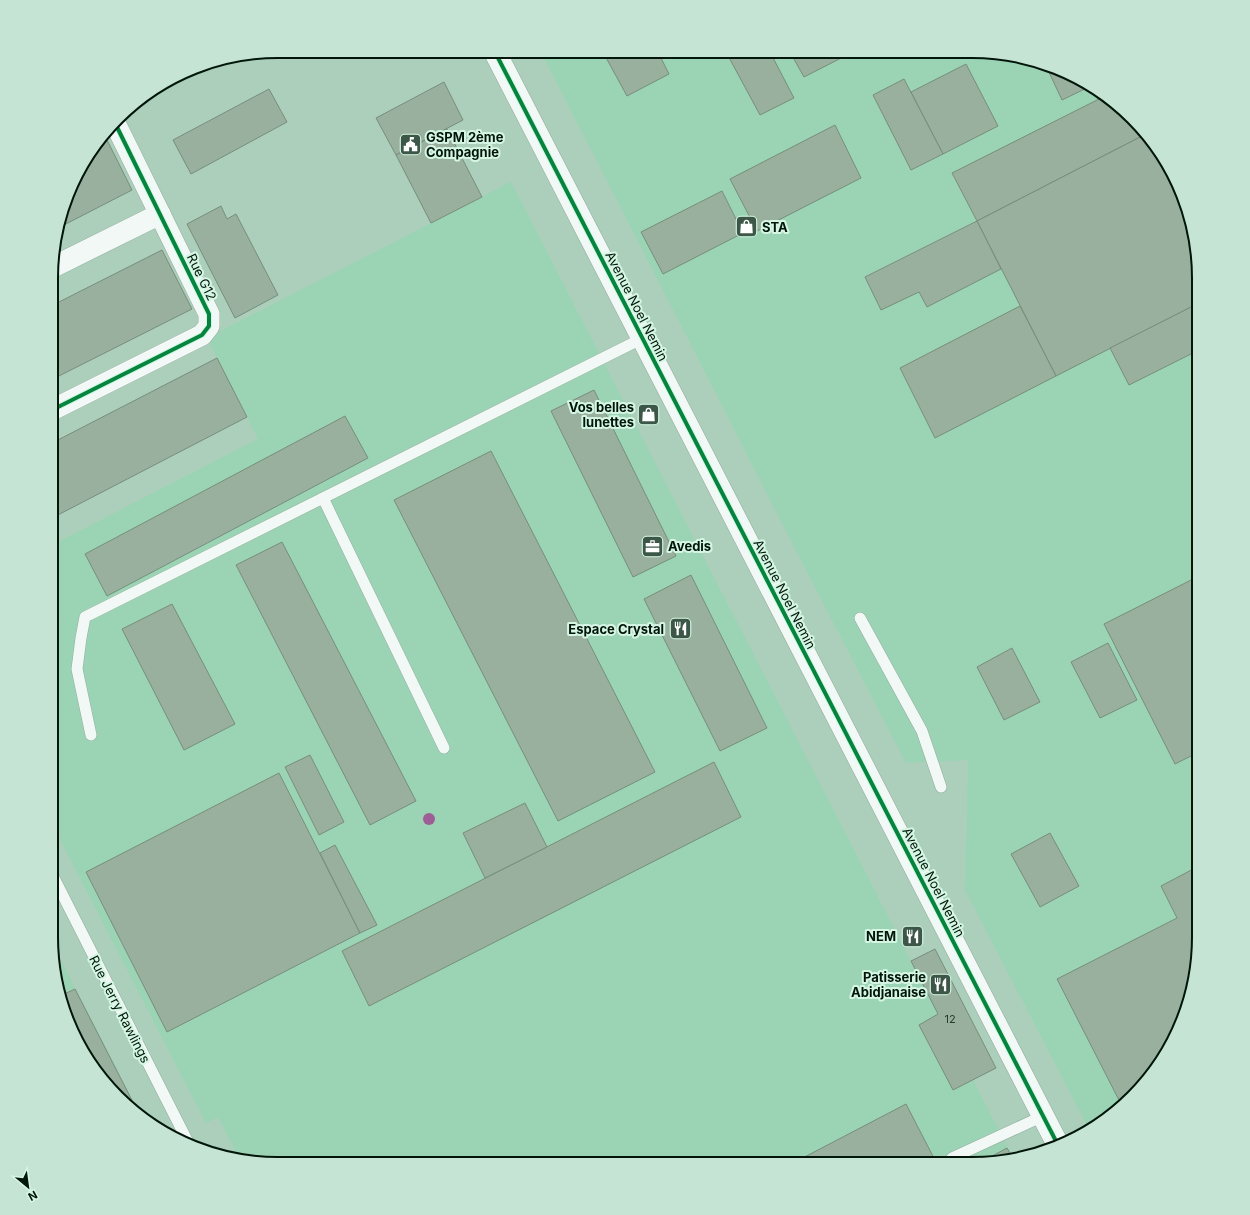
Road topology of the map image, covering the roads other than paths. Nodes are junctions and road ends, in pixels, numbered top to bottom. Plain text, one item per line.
1 (498, 58) edge
2 (117, 128) edge
3 (160, 214) junction
4 (58, 265) edge
5 (642, 338) junction
6 (58, 407) edge
7 (323, 498) junction
8 (860, 618) dead end
9 (91, 735) dead end
10 (444, 748) dead end
11 (941, 787) dead end
12 (58, 886) edge
13 (1043, 1116) junction
14 (185, 1136) edge
15 (1056, 1140) edge
16 (954, 1157) edge

1 - 5 street, Avenue Noel Nemin
2 - 3 street, Rue G12
3 - 4 street
3 - 6 street, Rue G12
5 - 7 lane
5 - 13 street, Avenue Noel Nemin
7 - 9 lane
7 - 10 lane
8 - 11 lane
12 - 14 lane, Rue Jerry Rawlings
13 - 15 street, Avenue Noel Nemin
13 - 16 lane

